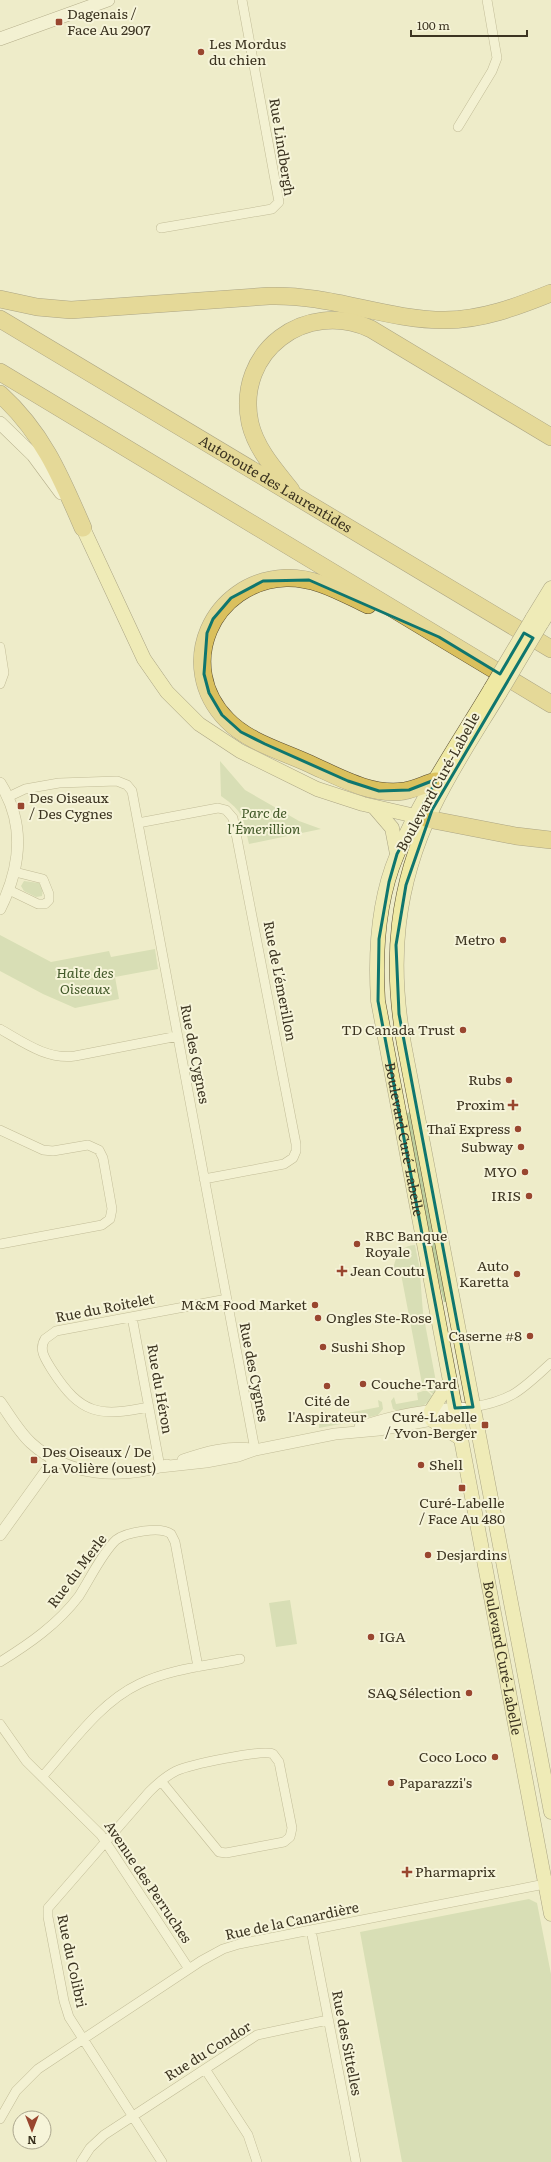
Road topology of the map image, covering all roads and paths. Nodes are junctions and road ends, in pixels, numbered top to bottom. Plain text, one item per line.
1 (108, 0) edge
2 (242, 0) edge
3 (487, 0) edge
4 (0, 39) edge
5 (458, 127) dead end
6 (161, 228) dead end
7 (551, 293) edge
8 (0, 298) edge
9 (0, 319) edge
10 (6, 376) edge
11 (0, 394) edge
12 (0, 423) edge
13 (551, 437) edge
14 (296, 497) junction
15 (83, 528) junction
16 (551, 588) edge
17 (551, 608) edge
18 (537, 622) junction
19 (439, 637) junction
20 (0, 647) edge
21 (551, 649) edge
22 (0, 684) edge
23 (496, 690) junction
24 (551, 704) edge
25 (436, 781) junction
26 (0, 783) edge
27 (8, 798) junction
28 (374, 807) junction
29 (422, 817) junction
30 (138, 823) junction
31 (551, 840) edge
32 (397, 854) junction
33 (15, 872) junction
34 (9, 890) junction
35 (0, 909) edge
36 (1, 1033) edge
37 (178, 1036) junction
38 (0, 1130) edge
39 (204, 1179) junction
40 (0, 1244) edge
41 (227, 1299) junction
42 (132, 1317) junction
43 (551, 1363) edge
44 (449, 1383) junction
45 (0, 1402) edge
46 (150, 1407) junction
47 (473, 1407) junction
48 (455, 1411) junction
49 (432, 1415) junction
50 (460, 1438) junction
51 (255, 1450) junction
52 (54, 1460) junction
53 (160, 1467) junction
54 (0, 1535) edge
55 (240, 1659) dead end
56 (0, 1662) edge
57 (198, 1667) junction
58 (0, 1724) edge
59 (42, 1777) junction
60 (160, 1781) junction
61 (551, 1812) edge
62 (105, 1841) junction
63 (548, 1883) edge
64 (551, 1914) edge
65 (311, 1930) junction
66 (189, 1969) junction
67 (328, 2020) junction
68 (83, 2039) junction
69 (204, 2069) junction
70 (133, 2115) junction
71 (0, 2119) edge
72 (81, 2162) edge
73 (162, 2162) edge
74 (257, 2162) edge
75 (356, 2162) edge

1 - 4 main road
2 - 6 street, Rue Lindbergh
3 - 5 street
7 - 8 highway
9 - 14 highway, Autoroute des Laurentides
10 - 19 highway
11 - 15 highway
12 - 15 main road
13 - 14 highway
14 - 21 highway, Autoroute des Laurentides
15 - 28 main road
16 - 18 main road, Boulevard Curé-Labelle
17 - 18 main road, Boulevard Curé-Labelle
18 - 23 main road, Boulevard Curé-Labelle, bridge
19 - 24 highway
19 - 25 highway
20 - 22 street
23 - 25 main road, Boulevard Curé-Labelle
23 - 29 main road, Boulevard Curé-Labelle
25 - 29 main road, Boulevard Curé-Labelle
26 - 27 street
27 - 30 street, Rue des Cygnes
27 - 33 street
28 - 29 main road
28 - 32 main road
29 - 31 highway
29 - 32 main road, Boulevard Curé-Labelle
29 - 47 main road, Boulevard Curé-Labelle
30 - 37 street, Rue des Cygnes
30 - 39 street, Rue de L'émerillon
32 - 44 main road, Boulevard Curé-Labelle
33 - 34 street
33 - 34 street
34 - 35 street
36 - 37 street
37 - 39 street, Rue des Cygnes
38 - 40 street
39 - 41 street, Rue des Cygnes
41 - 42 street, Rue du Roitelet
41 - 51 street, Rue des Cygnes
42 - 46 street, Rue du Héron
42 - 46 street, Rue du Roitelet
43 - 47 street
44 - 48 main road, Boulevard Curé-Labelle
44 - 49 main road
45 - 52 street
46 - 53 street, Rue du Héron
47 - 48 street
47 - 61 main road, Boulevard Curé-Labelle
48 - 49 street
48 - 50 main road, Boulevard Curé-Labelle
49 - 50 main road
49 - 51 street
50 - 63 main road, Boulevard Curé-Labelle
51 - 53 street
52 - 53 street
52 - 54 street
55 - 57 street
56 - 57 street, Rue du Merle
57 - 59 street
58 - 59 street, Avenue des Perruches
59 - 62 street, Avenue des Perruches
60 - 60 street, Rue du Colibri
60 - 62 street, Rue du Colibri
62 - 66 street, Avenue des Perruches
62 - 68 street, Rue du Colibri
63 - 64 main road, Boulevard Curé-Labelle
63 - 65 street, Rue de la Canardière
65 - 66 street, Rue de la Canardière
65 - 67 street, Rue des Sittelles
66 - 68 street, Rue de la Canardière
67 - 69 street, Rue du Condor
67 - 75 street, Rue des Sittelles
68 - 70 street, Rue du Colibri
68 - 71 street, Rue de la Canardière
69 - 70 street, Rue du Condor
69 - 74 street
70 - 72 street, Rue du Condor
70 - 73 street, Rue du Colibri

